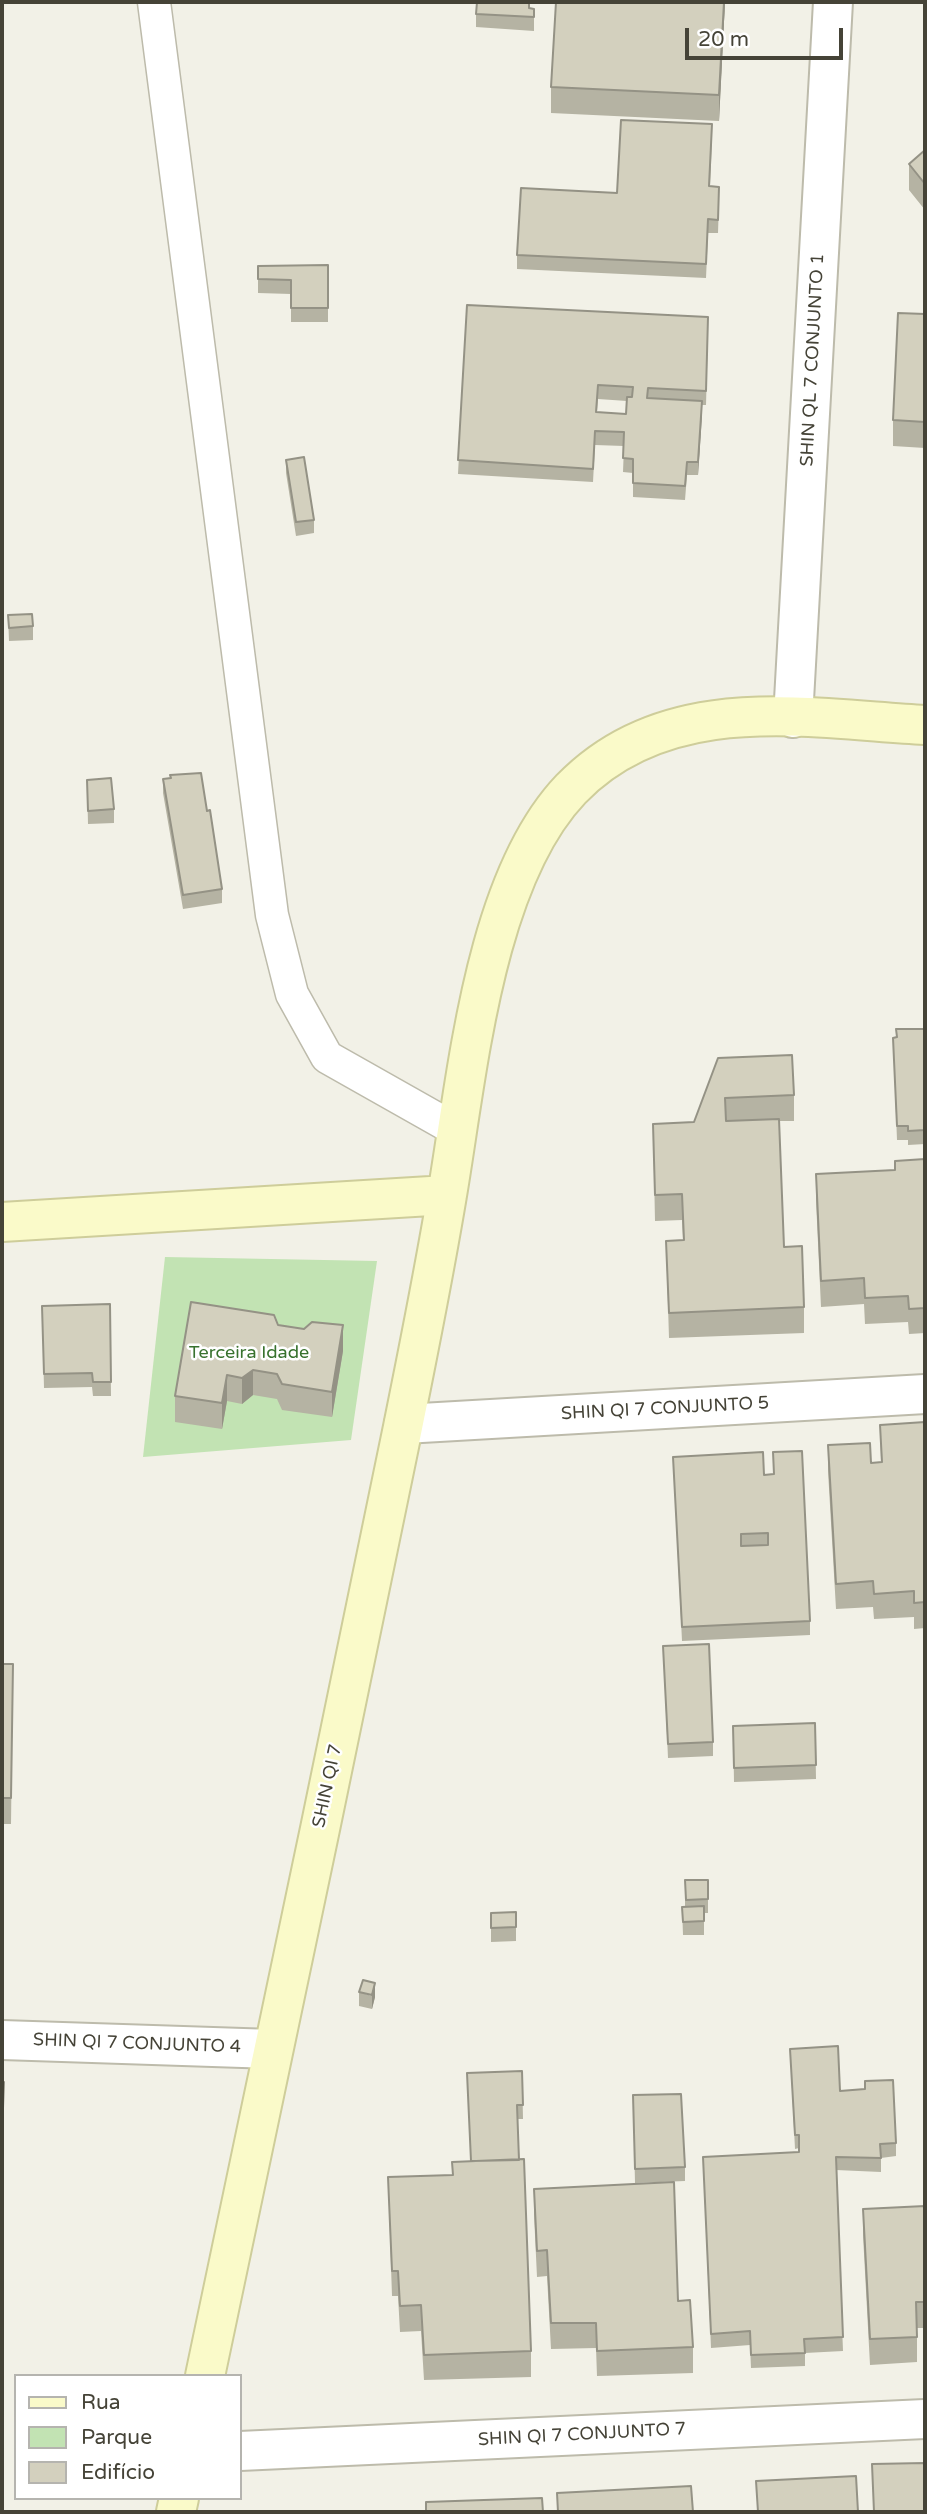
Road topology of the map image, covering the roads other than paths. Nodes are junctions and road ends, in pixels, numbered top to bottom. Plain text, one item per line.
1 (154, 2) edge
2 (833, 2) edge
3 (793, 718) junction
4 (925, 725) edge
5 (457, 1131) junction
6 (447, 1195) junction
7 (2, 1222) edge
8 (925, 1394) edge
9 (404, 1424) junction
10 (2, 2039) edge
11 (273, 2049) junction
12 (205, 2374) edge
13 (925, 2419) edge
14 (242, 2451) edge

1 - 5 lane
2 - 3 street, SHIN QL 7 CONJUNTO 1
3 - 4 street, SHIN QI 7
3 - 5 street, SHIN QI 7
5 - 6 street, SHIN QI 7
6 - 7 street
6 - 9 street, SHIN QI 7
8 - 9 street, SHIN QI 7 CONJUNTO 5
9 - 11 street, SHIN QI 7
10 - 11 street, SHIN QI 7 CONJUNTO 4
11 - 12 street, SHIN QI 7
13 - 14 street, SHIN QI 7 CONJUNTO 7

